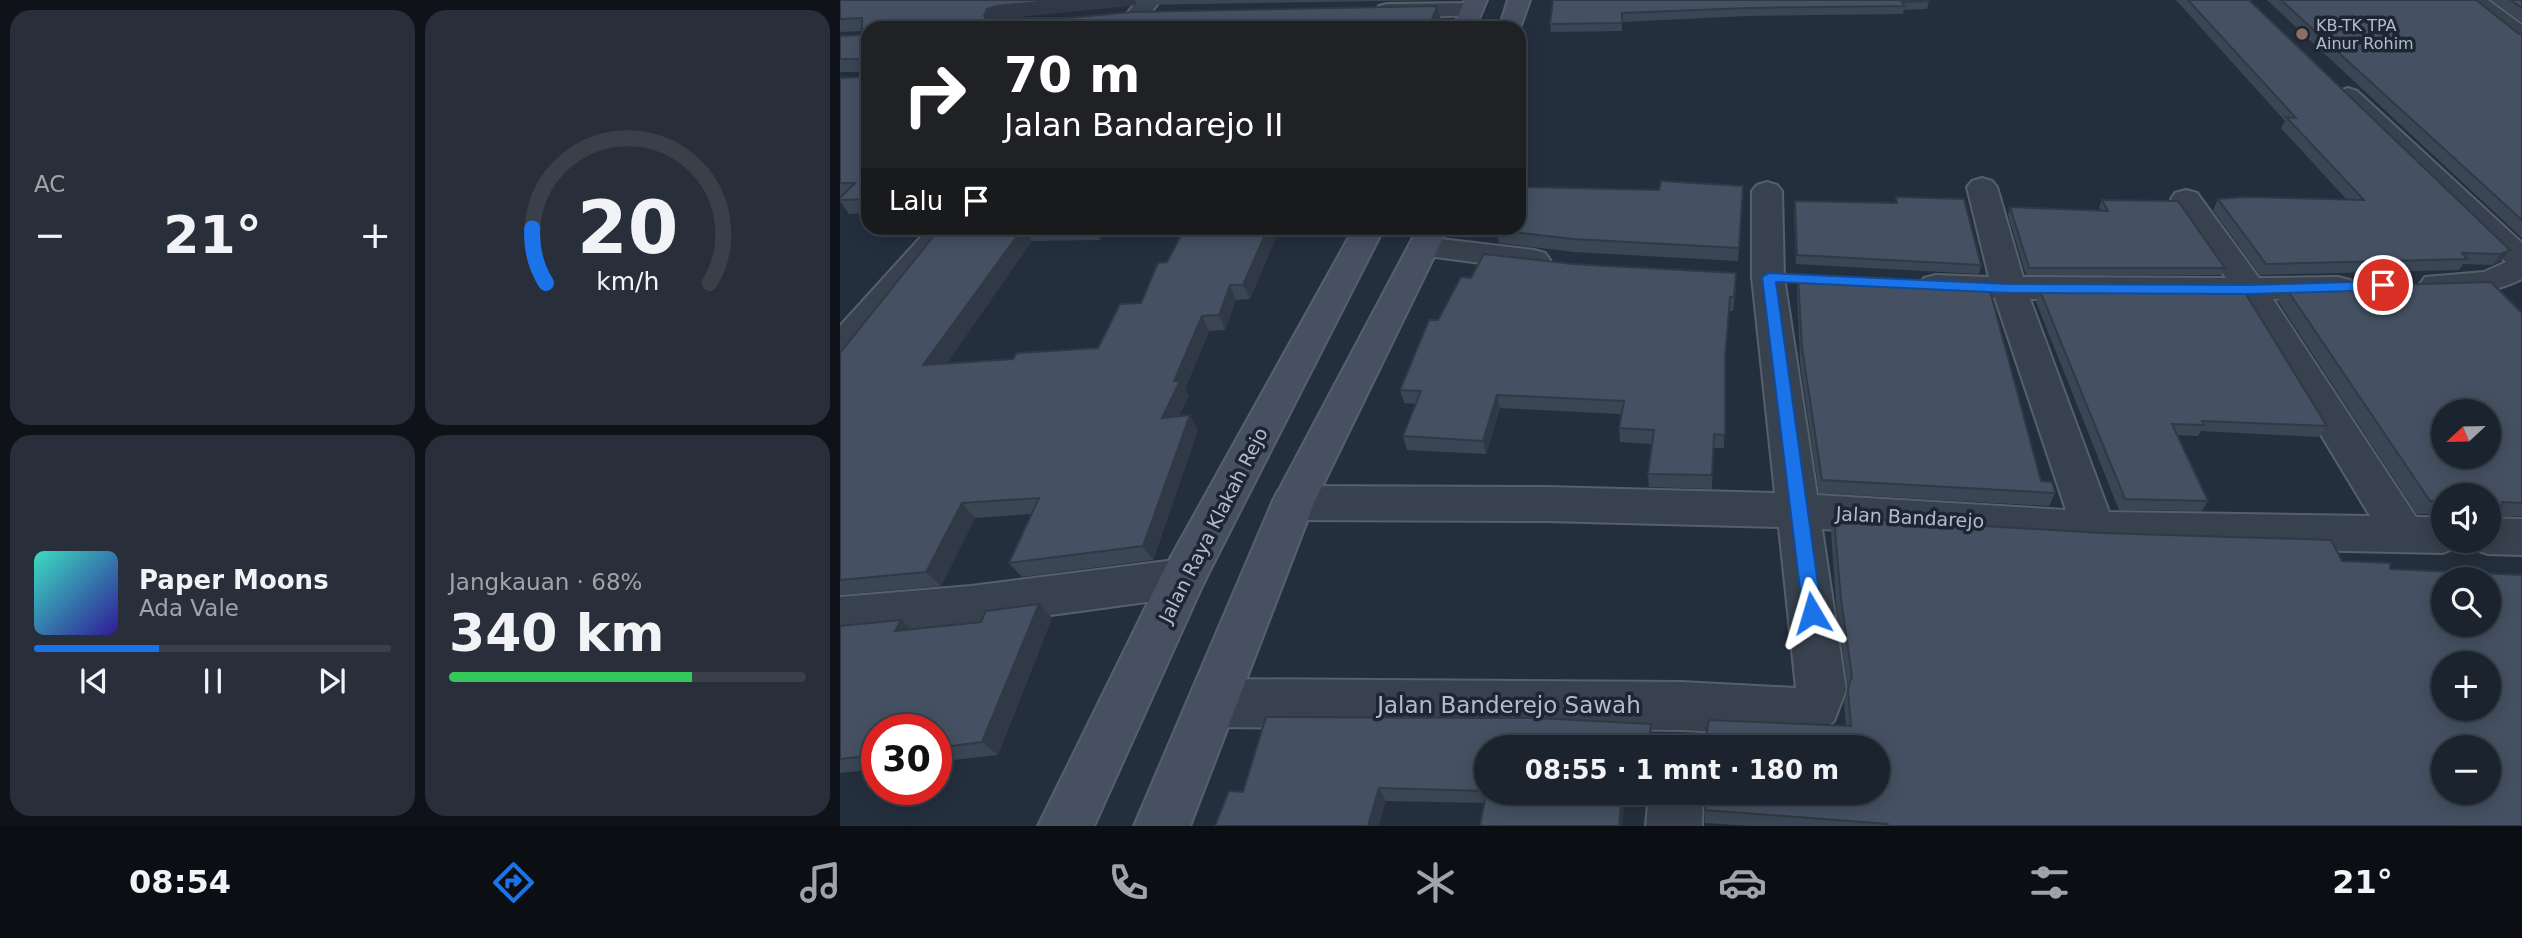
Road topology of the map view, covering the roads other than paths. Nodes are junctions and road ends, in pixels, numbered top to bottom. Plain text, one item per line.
1 (1519, 0) edge
2 (2474, 0) edge
3 (1360, 12) edge
4 (1471, 13) edge
5 (1144, 15) edge
6 (1101, 19) edge
7 (1512, 21) edge
8 (2522, 36) edge
9 (2333, 81) edge
10 (1982, 187) dead end
11 (1768, 191) dead end
12 (2186, 199) dead end
13 (939, 235) edge
14 (1365, 235) edge
15 (1428, 237) edge
16 (2522, 260) edge
17 (1560, 263) edge
18 (2522, 267) edge
19 (2489, 282) junction
20 (1902, 283) edge
21 (2409, 285) edge
22 (2369, 286) edge
23 (2009, 288) junction
24 (2250, 289) junction
25 (2514, 306) edge
26 (840, 349) edge
27 (1293, 503) junction
28 (1800, 511) junction
29 (2094, 529) junction
30 (2424, 534) edge
31 (2501, 536) edge
32 (2522, 537) edge
33 (1183, 578) junction
34 (840, 618) edge
35 (1212, 703) junction
36 (1681, 726) edge
37 (1675, 805) edge
38 (1066, 826) edge
39 (1163, 826) edge
40 (1674, 826) edge

1 - 7 main road
2 - 8 street
3 - 4 street
5 - 6 street
9 - 16 street
10 - 23 street
11 - 28 street
12 - 24 street
13 - 26 street
14 - 33 main road, Jalan Raya Klakah Rejo
15 - 17 street
15 - 27 main road
18 - 19 street
19 - 21 street
19 - 25 street
20 - 23 street
22 - 24 street
23 - 24 street
23 - 29 street
24 - 30 street
27 - 28 street, Jalan Bandarejo
27 - 35 main road
28 - 29 street, Jalan Bandarejo
28 - 36 street, Jalan Banderejo Sawah
29 - 30 street, Jalan Bandarejo
31 - 32 street
33 - 34 street
33 - 38 main road, Jalan Raya Klakah Rejo
35 - 36 street, Jalan Banderejo Sawah
35 - 39 main road
37 - 40 street

